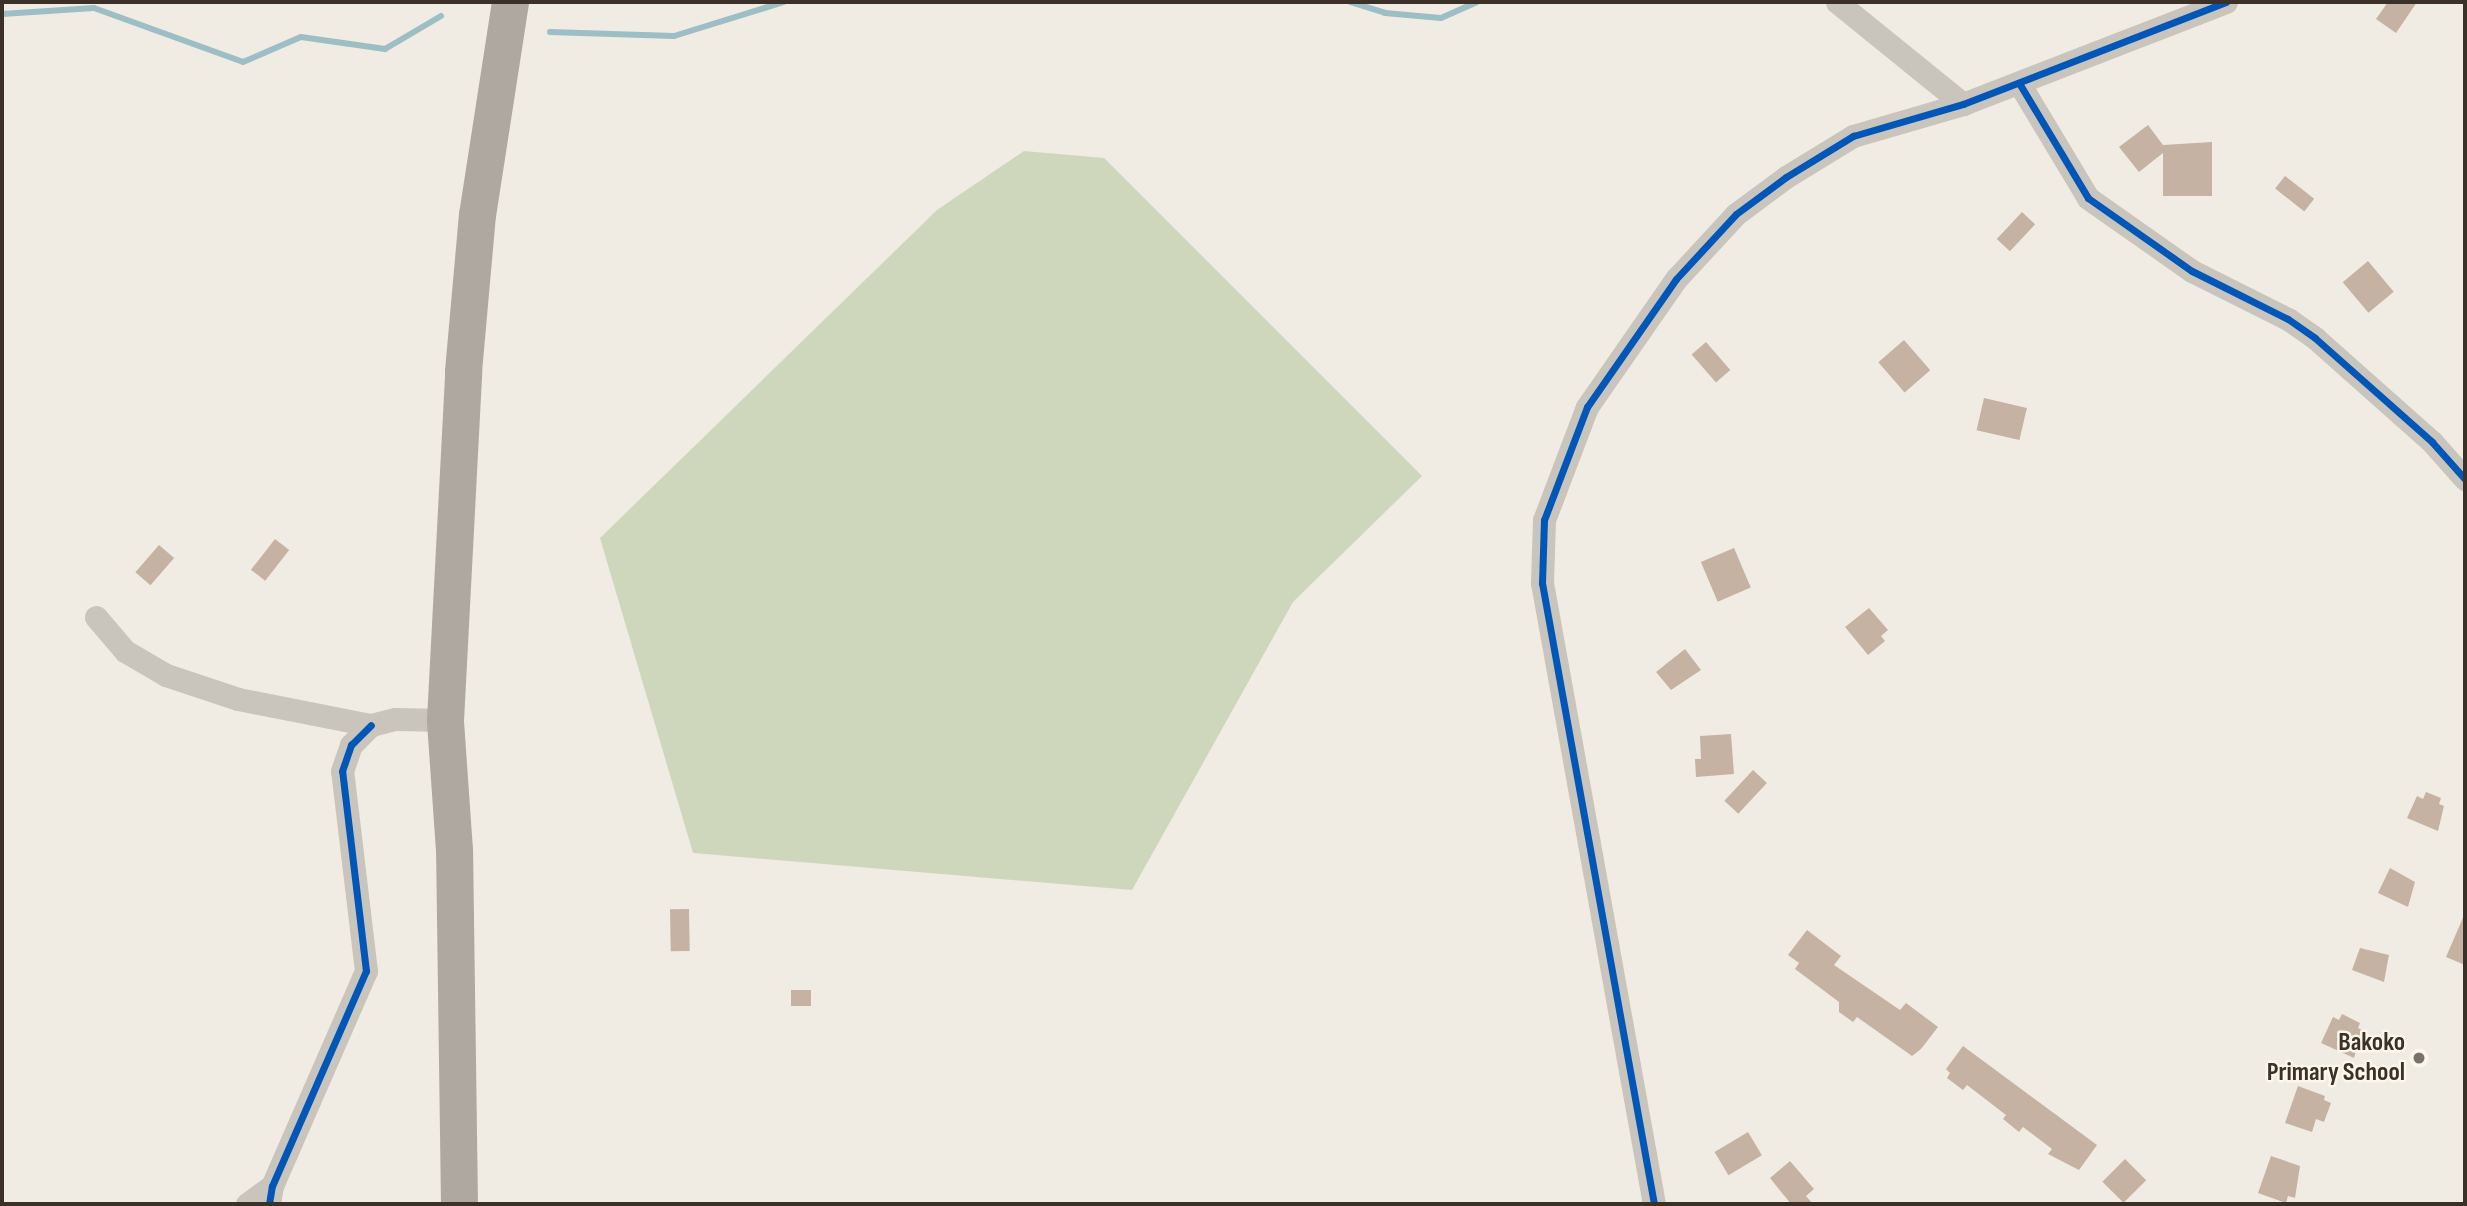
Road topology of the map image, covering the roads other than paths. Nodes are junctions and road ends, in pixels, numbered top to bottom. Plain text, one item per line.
1 (510, 2) edge
2 (1837, 2) edge
3 (2226, 2) edge
4 (2019, 83) junction
5 (1963, 104) junction
6 (2465, 479) edge
7 (96, 617) dead end
8 (445, 720) junction
9 (371, 725) junction
10 (270, 1195) edge
11 (247, 1204) edge
12 (459, 1204) edge
13 (1654, 1204) edge

1 - 8 main road
2 - 5 street
3 - 4 street
4 - 5 street
4 - 6 street
5 - 13 street
7 - 9 street
8 - 9 street
8 - 12 main road
9 - 10 street
10 - 11 street

